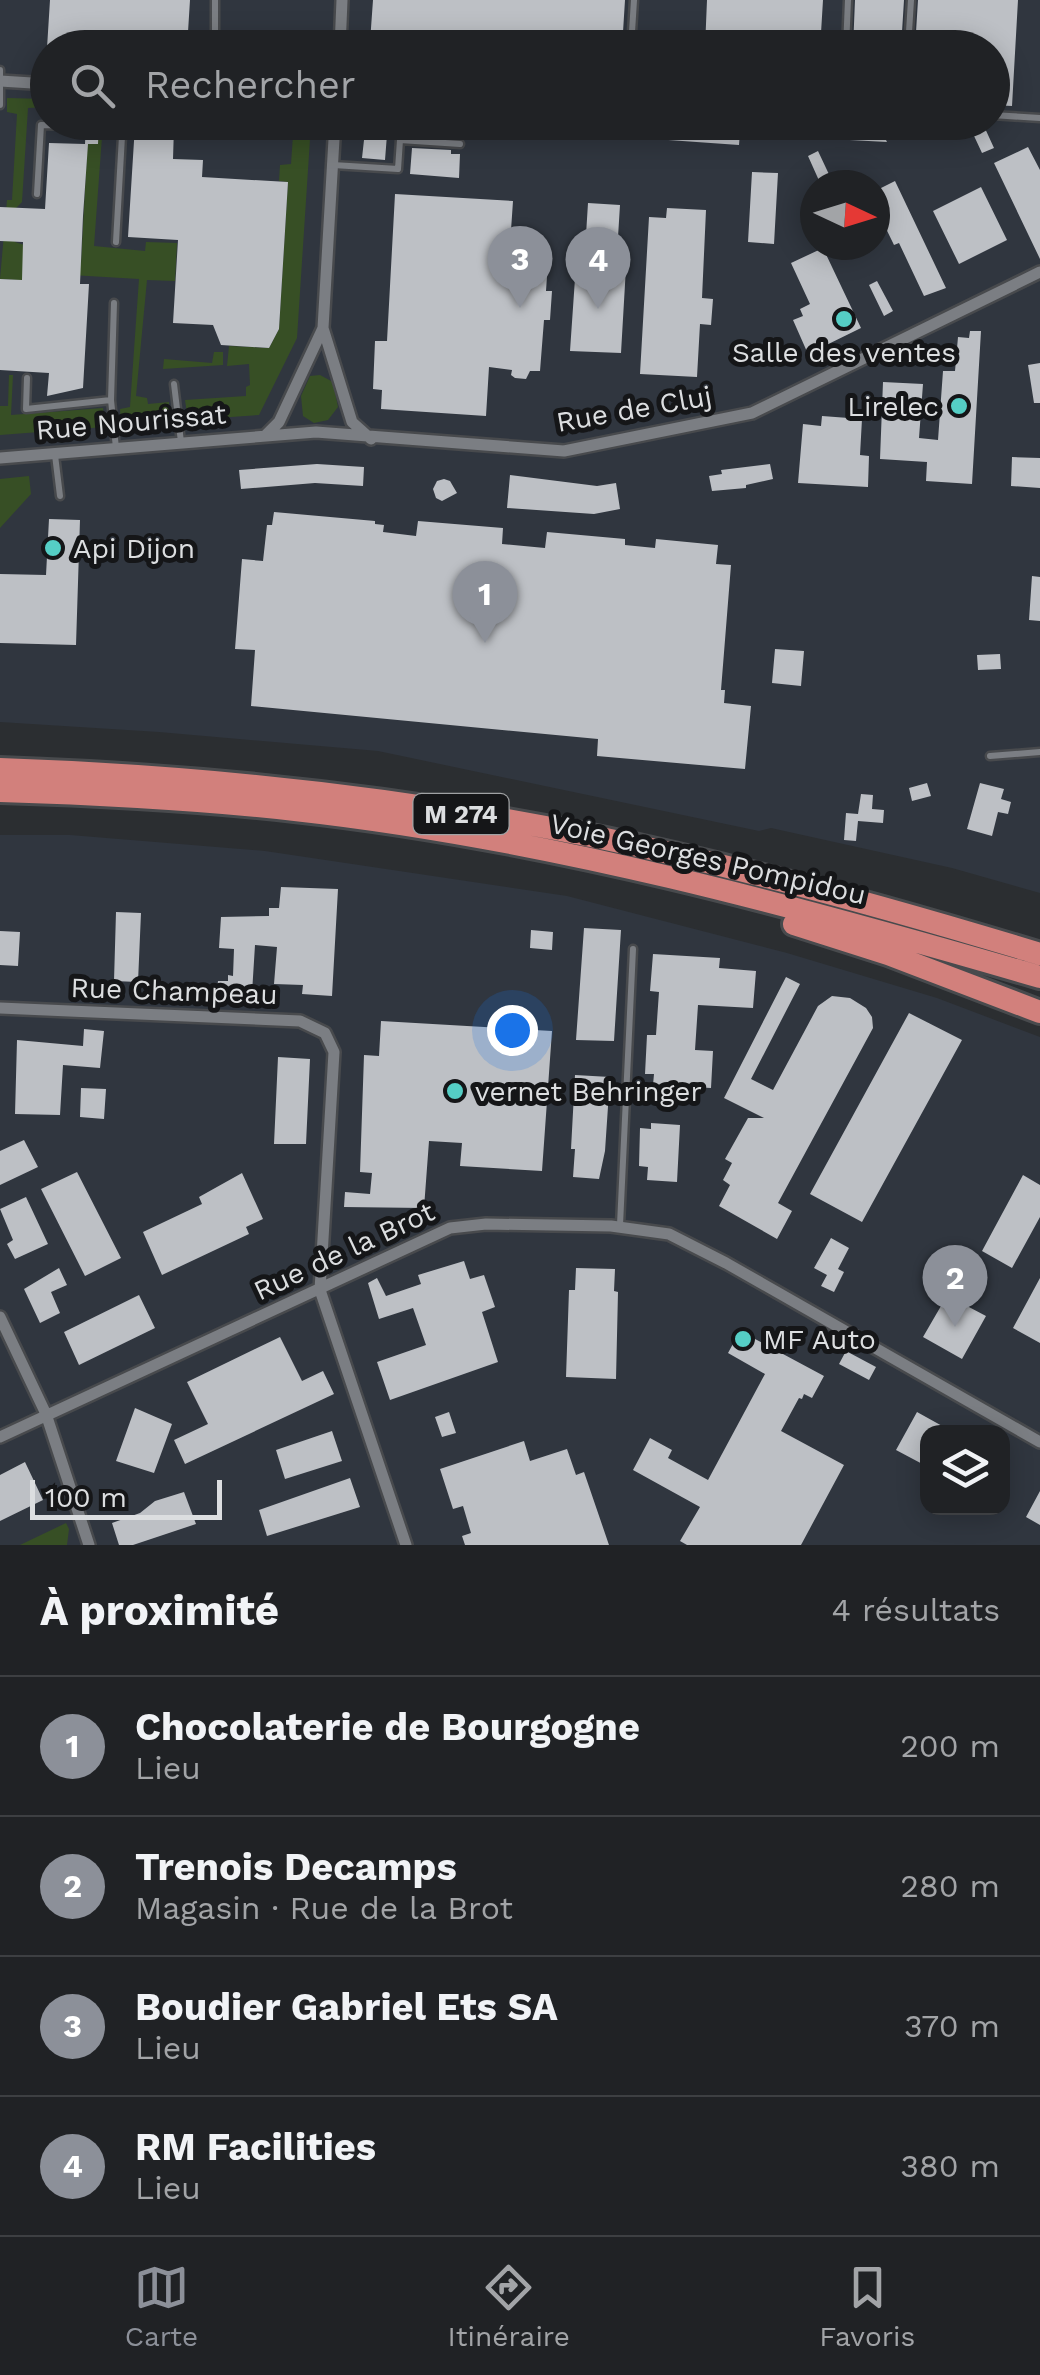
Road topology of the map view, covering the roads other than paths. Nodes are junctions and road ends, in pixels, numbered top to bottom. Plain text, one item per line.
1 (215, 0) edge
2 (342, 0) edge
3 (634, 0) edge
4 (848, 0) edge
5 (911, 0) edge
6 (215, 30) edge
7 (341, 30) edge
8 (633, 30) edge
9 (847, 30) edge
10 (909, 30) edge
11 (1, 77) edge
12 (30, 81) edge
13 (0, 105) edge
14 (1010, 117) edge
15 (1040, 118) edge
16 (40, 140) edge
17 (122, 140) edge
18 (334, 140) edge
19 (460, 144) dead end
20 (332, 165) junction
21 (37, 194) dead end
22 (116, 242) dead end
23 (1040, 272) edge
24 (114, 303) dead end
25 (323, 328) junction
26 (27, 378) dead end
27 (174, 384) dead end
28 (111, 400) junction
29 (265, 436) junction
30 (370, 439) junction
31 (181, 443) junction
32 (116, 448) junction
33 (54, 454) junction
34 (0, 458) edge
35 (60, 496) dead end
36 (1040, 752) edge
37 (990, 756) dead end
38 (0, 760) edge
39 (0, 769) edge
40 (104, 773) junction
41 (0, 791) edge
42 (635, 870) junction
43 (813, 889) junction
44 (1040, 939) edge
45 (634, 949) dead end
46 (1040, 954) edge
47 (1040, 977) edge
48 (0, 1008) edge
49 (1040, 1012) edge
50 (620, 1227) junction
51 (320, 1290) junction
52 (0, 1317) edge
53 (46, 1414) junction
54 (0, 1436) edge
55 (1040, 1442) edge
56 (89, 1545) edge
57 (406, 1545) edge

1 - 6 lane
2 - 7 street
3 - 8 lane
4 - 9 lane
5 - 10 lane
11 - 12 street
11 - 13 lane
14 - 15 lane
16 - 21 lane
17 - 22 lane
18 - 20 street
19 - 20 lane
20 - 25 street
23 - 30 street, Rue de Cluj
24 - 28 lane
25 - 29 street
25 - 30 street
26 - 28 lane
27 - 31 lane
28 - 32 lane
29 - 30 street, Rue de Cluj
29 - 31 street, Rue Nourissat
31 - 32 street, Rue Nourissat
32 - 33 street, Rue Nourissat
33 - 34 street, Rue Nourissat
33 - 35 lane
36 - 37 lane
38 - 40 highway
39 - 40 highway, Voie Georges Pompidou / M 274
40 - 43 highway, Voie Georges Pompidou / M 274
41 - 42 highway, Voie Georges Pompidou / M 274
42 - 47 highway, Voie Georges Pompidou / M 274
42 - 49 highway
43 - 44 highway
43 - 46 highway, Voie Georges Pompidou / M 274
45 - 50 lane
48 - 51 street, Rue Champeau
50 - 51 street, Rue de la Brot
50 - 55 street, Rue de la Brot
51 - 53 street, Rue de la Brot
51 - 57 street
52 - 53 street
53 - 54 street, Rue de la Brot
53 - 56 street

